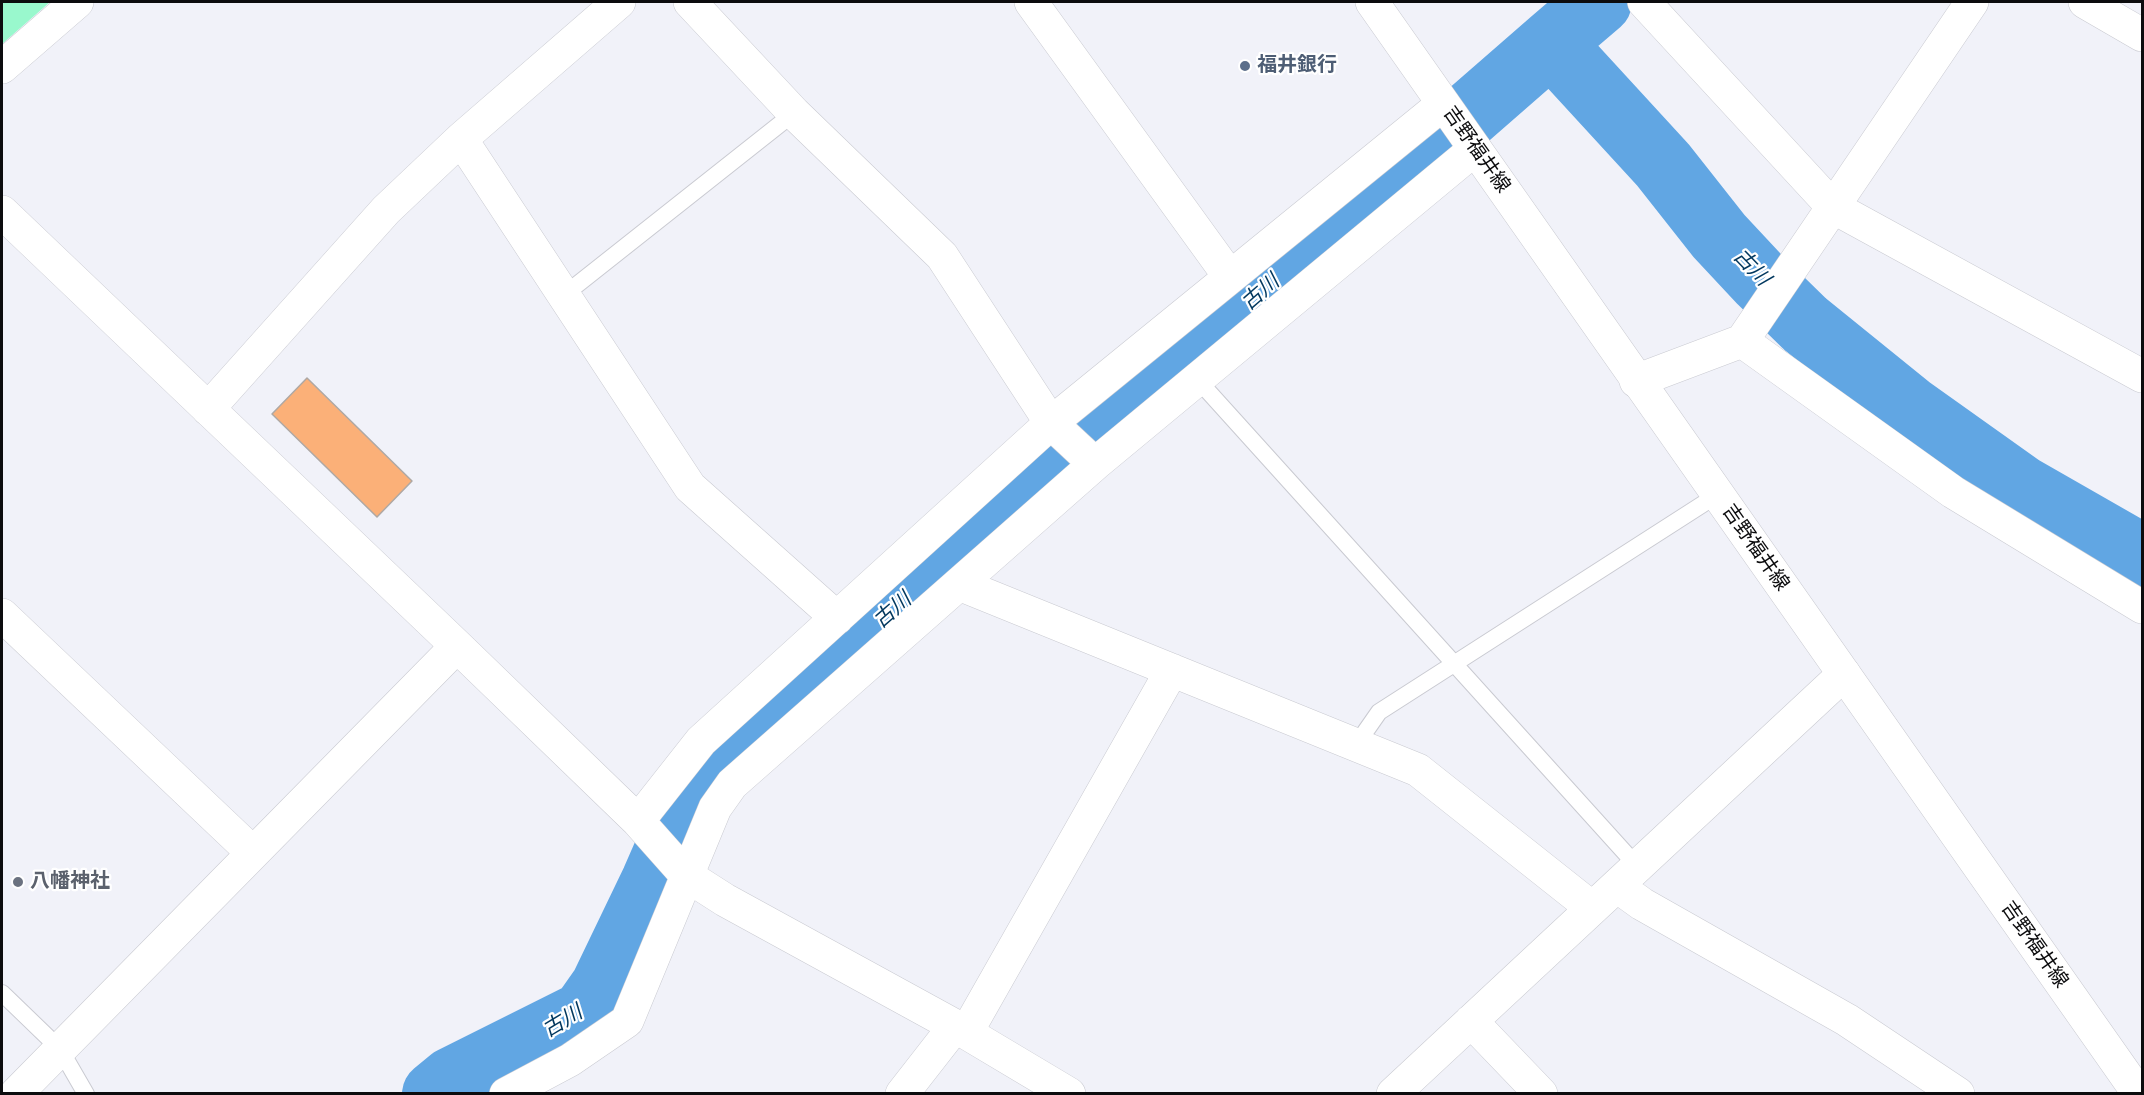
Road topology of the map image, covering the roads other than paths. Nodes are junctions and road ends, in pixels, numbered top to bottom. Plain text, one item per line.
1 (77, 2) edge
2 (619, 2) edge
3 (690, 2) edge
4 (1031, 2) edge
5 (1372, 2) edge
6 (1644, 2) edge
7 (1972, 2) edge
8 (2085, 2) edge
9 (2142, 35) edge
10 (2, 67) edge
11 (1443, 104) junction
12 (794, 112) junction
13 (460, 139) junction
14 (1474, 149) junction
15 (1833, 207) junction
16 (2, 213) edge
17 (1230, 278) junction
18 (564, 296) junction
19 (1750, 330) junction
20 (2142, 376) edge
21 (1197, 379) junction
22 (1636, 381) junction
23 (208, 409) junction
24 (1051, 423) junction
25 (1095, 464) junction
26 (1718, 495) junction
27 (959, 584) junction
28 (2142, 607) edge
29 (2, 615) edge
30 (837, 618) junction
31 (457, 646) junction
32 (1453, 664) junction
33 (1172, 670) junction
34 (1844, 674) junction
35 (1356, 745) junction
36 (638, 821) junction
37 (253, 853) junction
38 (686, 874) junction
39 (1627, 876) junction
40 (1592, 908) junction
41 (2, 993) edge
42 (1471, 1021) junction
43 (960, 1030) junction
44 (60, 1049) junction
45 (16, 1094) edge
46 (86, 1094) edge
47 (506, 1094) edge
48 (902, 1094) edge
49 (1070, 1094) edge
50 (1393, 1094) edge
51 (1541, 1094) edge
52 (1958, 1094) edge
53 (2139, 1094) edge

1 - 10 street
2 - 13 street
3 - 12 street
4 - 17 street
5 - 11 street, 吉野福井線
6 - 15 street
7 - 15 street
8 - 9 street
11 - 14 street, 吉野福井線
11 - 17 street
12 - 18 lane
12 - 24 street
13 - 18 street
13 - 23 street
14 - 21 street
14 - 22 street, 吉野福井線
15 - 19 street
15 - 20 street
16 - 23 street
17 - 24 street
18 - 30 street
19 - 22 street
19 - 28 street
21 - 25 street
21 - 32 lane
22 - 26 street, 吉野福井線
23 - 31 street
24 - 25 street
24 - 30 street
25 - 27 street
26 - 32 lane
26 - 34 street, 吉野福井線
27 - 33 street
27 - 38 street
29 - 37 street
30 - 36 street
31 - 36 street
31 - 37 street
32 - 35 lane
32 - 39 lane
33 - 35 street
33 - 43 street
34 - 39 street
34 - 53 street, 吉野福井線
35 - 40 street
36 - 38 street
37 - 44 street
38 - 43 street
38 - 47 street
39 - 40 street
39 - 52 street
40 - 42 street
41 - 44 lane
42 - 50 street
42 - 51 street
43 - 48 street
43 - 49 street
44 - 45 street
44 - 46 lane

